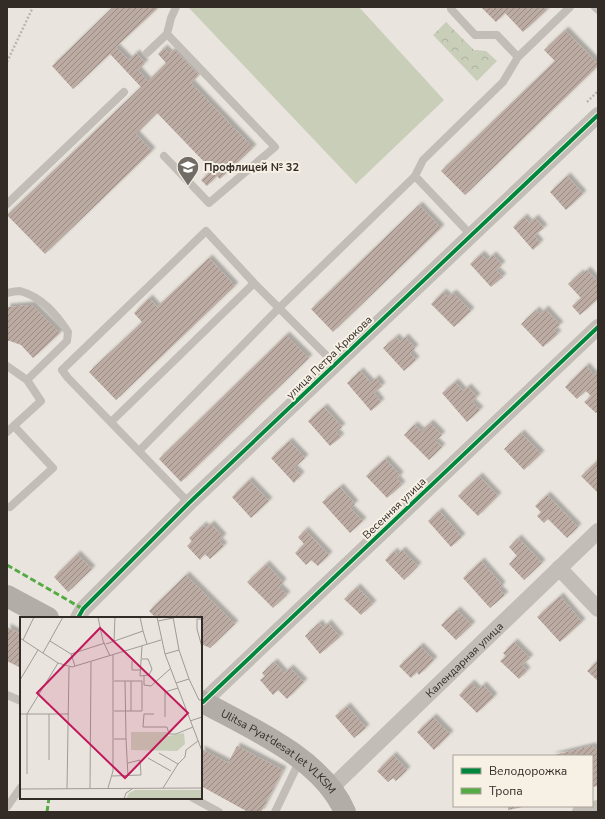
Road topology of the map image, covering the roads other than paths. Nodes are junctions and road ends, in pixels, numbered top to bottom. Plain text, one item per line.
1 (176, 7) edge
2 (451, 7) edge
3 (570, 7) edge
4 (595, 7) edge
5 (598, 10) edge
6 (167, 34) junction
7 (147, 53) dead end
8 (518, 57) junction
9 (124, 92) dead end
10 (598, 115) edge
11 (164, 156) dead end
12 (415, 176) junction
13 (7, 204) edge
14 (471, 235) junction
15 (254, 283) junction
16 (7, 293) edge
17 (279, 308) junction
18 (598, 326) edge
19 (335, 364) junction
20 (7, 366) edge
21 (27, 380) junction
22 (111, 422) junction
23 (14, 426) junction
24 (7, 432) edge
25 (139, 451) junction
26 (189, 503) junction
27 (10, 506) dead end
28 (598, 531) edge
29 (559, 568) junction
30 (7, 596) edge
31 (598, 609) edge
32 (46, 617) edge
33 (79, 617) edge
34 (7, 695) edge
35 (20, 701) edge
36 (202, 702) edge
37 (300, 758) junction
38 (20, 788) edge
39 (330, 788) junction
40 (195, 799) edge
41 (7, 807) edge
42 (598, 808) edge
43 (219, 812) edge
44 (275, 812) edge
45 (345, 812) edge
46 (580, 812) edge

1 - 6 lane
2 - 8 lane
3 - 8 lane
4 - 5 lane
6 - 7 lane
6 - 11 lane
8 - 12 lane
9 - 13 lane
10 - 14 street, улица Петра Крюкова
12 - 14 lane
12 - 17 lane
14 - 19 street, улица Петра Крюкова
15 - 17 lane
15 - 22 lane
15 - 22 lane
16 - 21 lane
17 - 19 lane
17 - 25 lane
18 - 36 street, Весенняя улица
19 - 26 street, улица Петра Крюкова
20 - 21 lane
21 - 23 lane
22 - 25 lane
23 - 24 lane
23 - 27 lane
25 - 26 lane
26 - 33 street, улица Петра Крюкова
28 - 29 street, Календарная улица
29 - 31 street
29 - 39 street, Календарная улица
30 - 32 main road
34 - 35 lane
36 - 37 main road, Ulitsa Pyat'desat let VLKSM
37 - 39 main road, Ulitsa Pyat'desat let VLKSM
37 - 44 lane
38 - 41 lane
39 - 45 main road, Ulitsa Pyat'desat let VLKSM
40 - 43 lane
42 - 46 street

